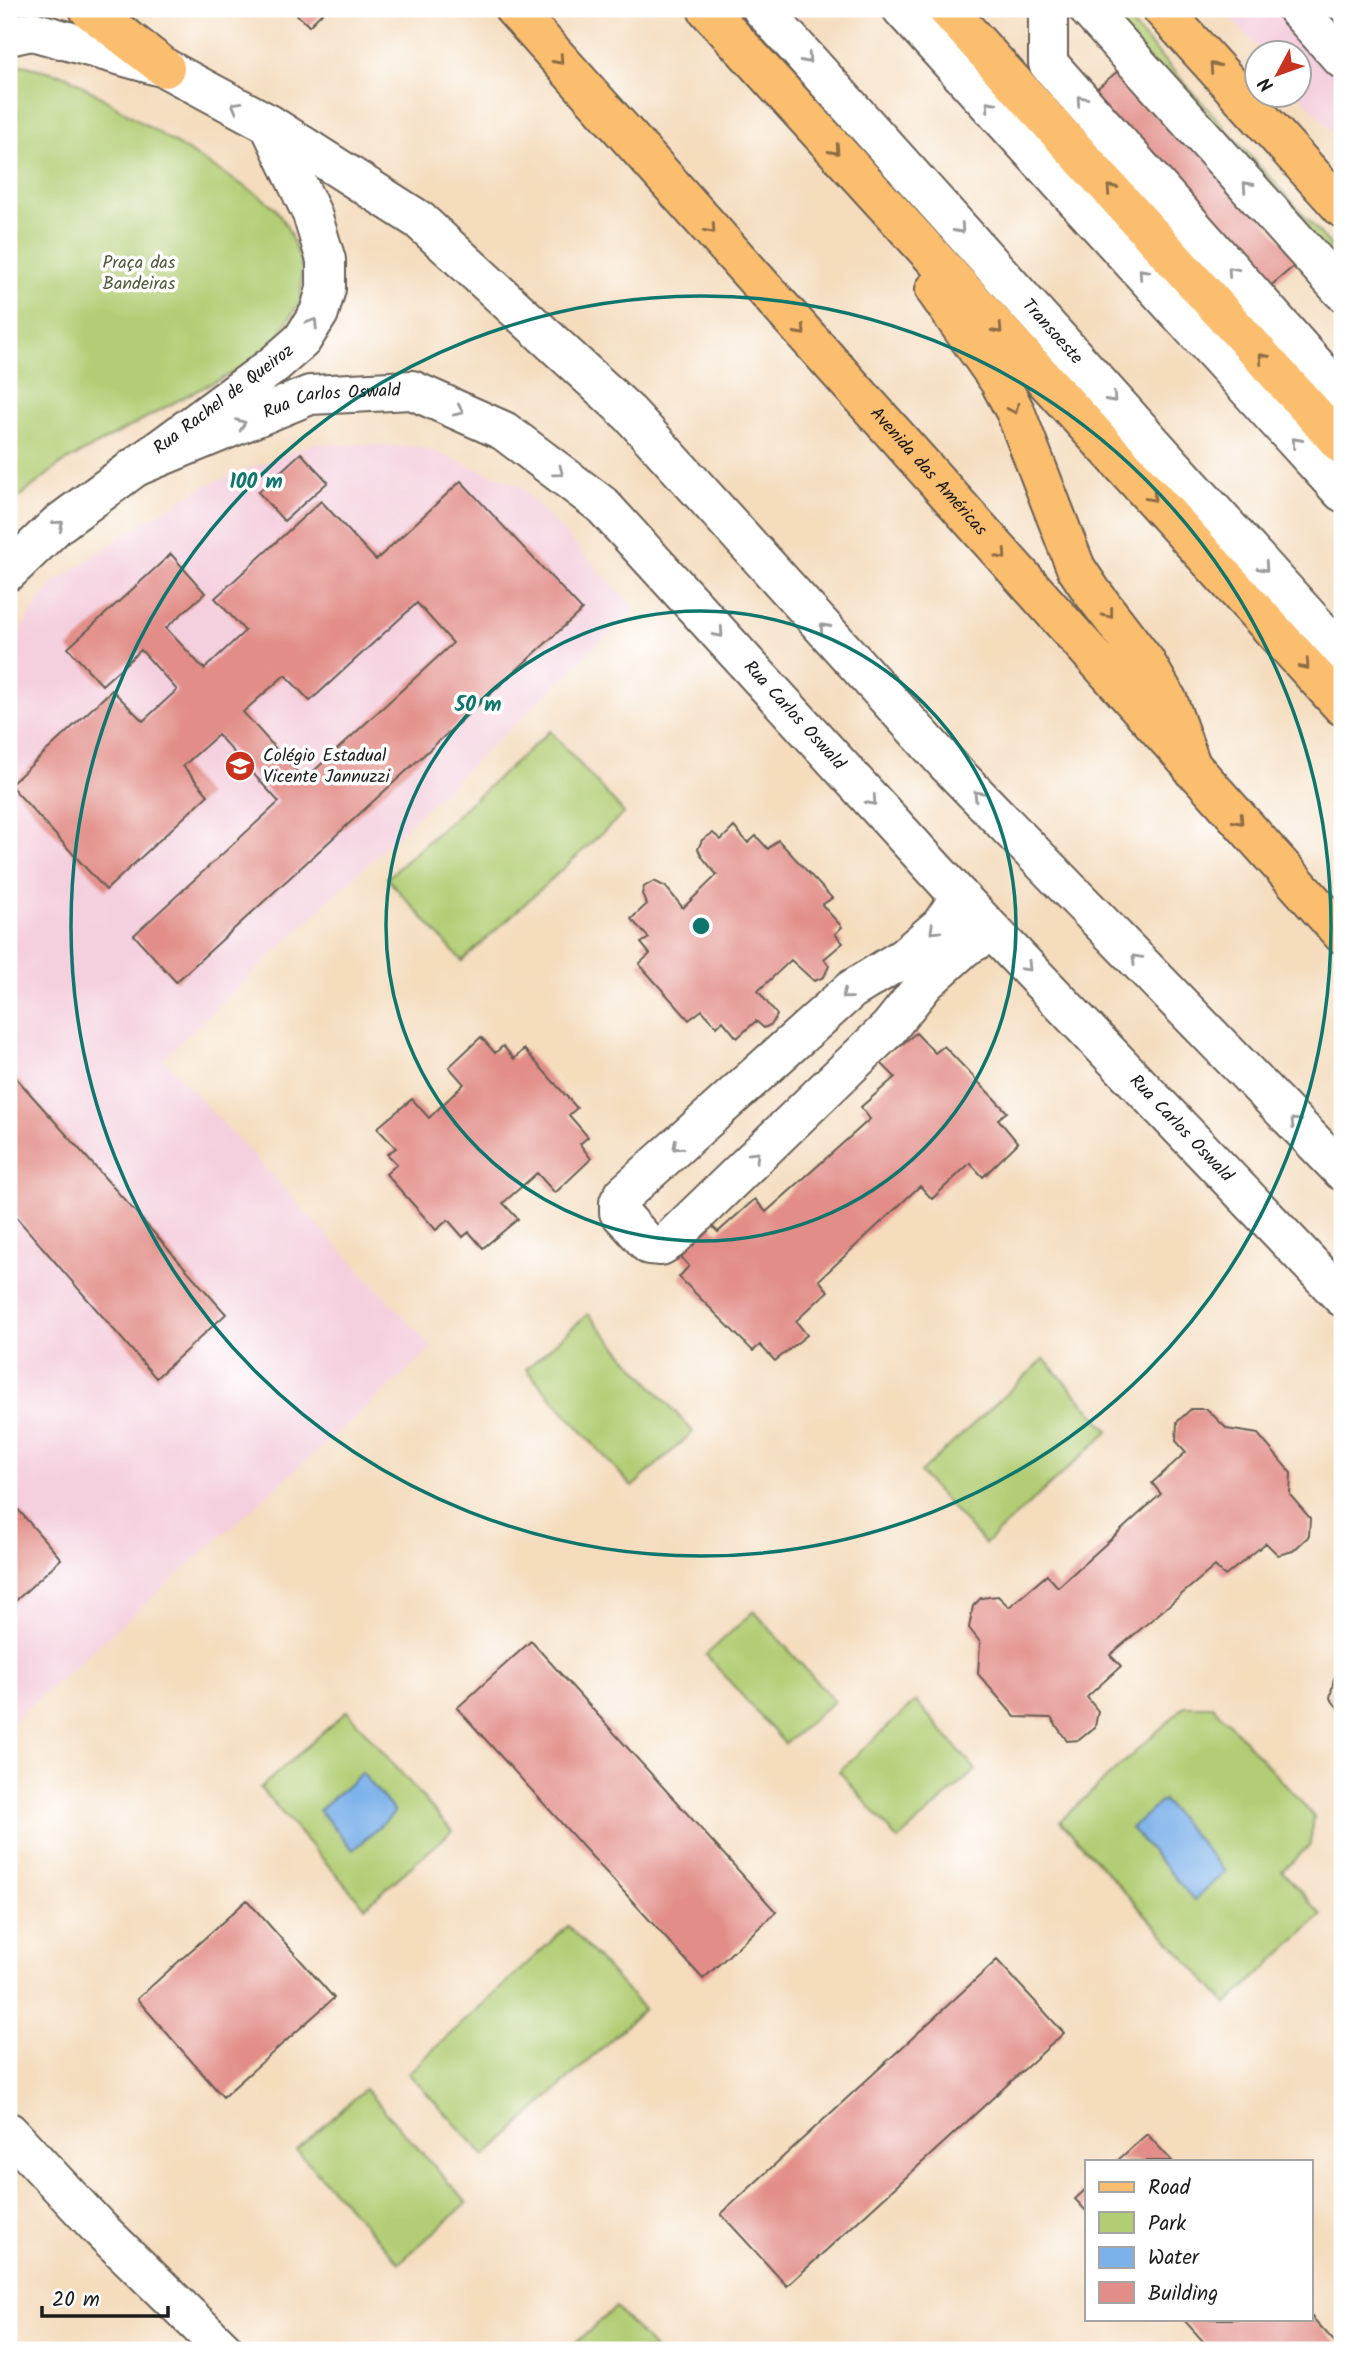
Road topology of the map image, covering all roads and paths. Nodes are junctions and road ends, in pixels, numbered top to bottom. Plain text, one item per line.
1 (89, 9) edge
2 (513, 9) edge
3 (707, 9) edge
4 (762, 9) edge
5 (902, 9) edge
6 (947, 9) edge
7 (1048, 9) edge
8 (1088, 9) edge
9 (1297, 9) edge
10 (1174, 13) edge
11 (9, 36) edge
12 (1342, 59) edge
13 (166, 68) junction
14 (269, 124) junction
15 (886, 206) junction
16 (1342, 208) edge
17 (1342, 291) edge
18 (1342, 395) edge
19 (1342, 445) edge
20 (133, 468) junction
21 (1342, 492) edge
22 (9, 571) edge
23 (1342, 654) edge
24 (1342, 706) edge
25 (1193, 770) junction
26 (960, 897) junction
27 (992, 932) junction
28 (1342, 934) edge
29 (1342, 1171) edge
30 (1342, 1297) edge
31 (9, 2132) edge
32 (225, 2350) edge

1 - 13 main road
2 -> 25 main road, Avenida das Américas
3 -> 15 main road
4 -> 23 street, Transoeste
21 -> 5 street
19 -> 6 main road
18 -> 7 street
17 -> 8 street
9 - 12 street
16 -> 10 main road
11 - 13 street
14 -> 13 street
20 -> 14 street, Rua Rachel de Queiroz
29 -> 14 street
15 -> 24 main road
15 -> 25 main road
22 -> 20 street, Rua Rachel de Queiroz
20 -> 26 street, Rua Carlos Oswald
25 -> 28 main road, Avenida das Américas
26 - 27 street, Rua Carlos Oswald
26 -> 27 street
27 -> 30 street, Rua Carlos Oswald
31 - 32 street

